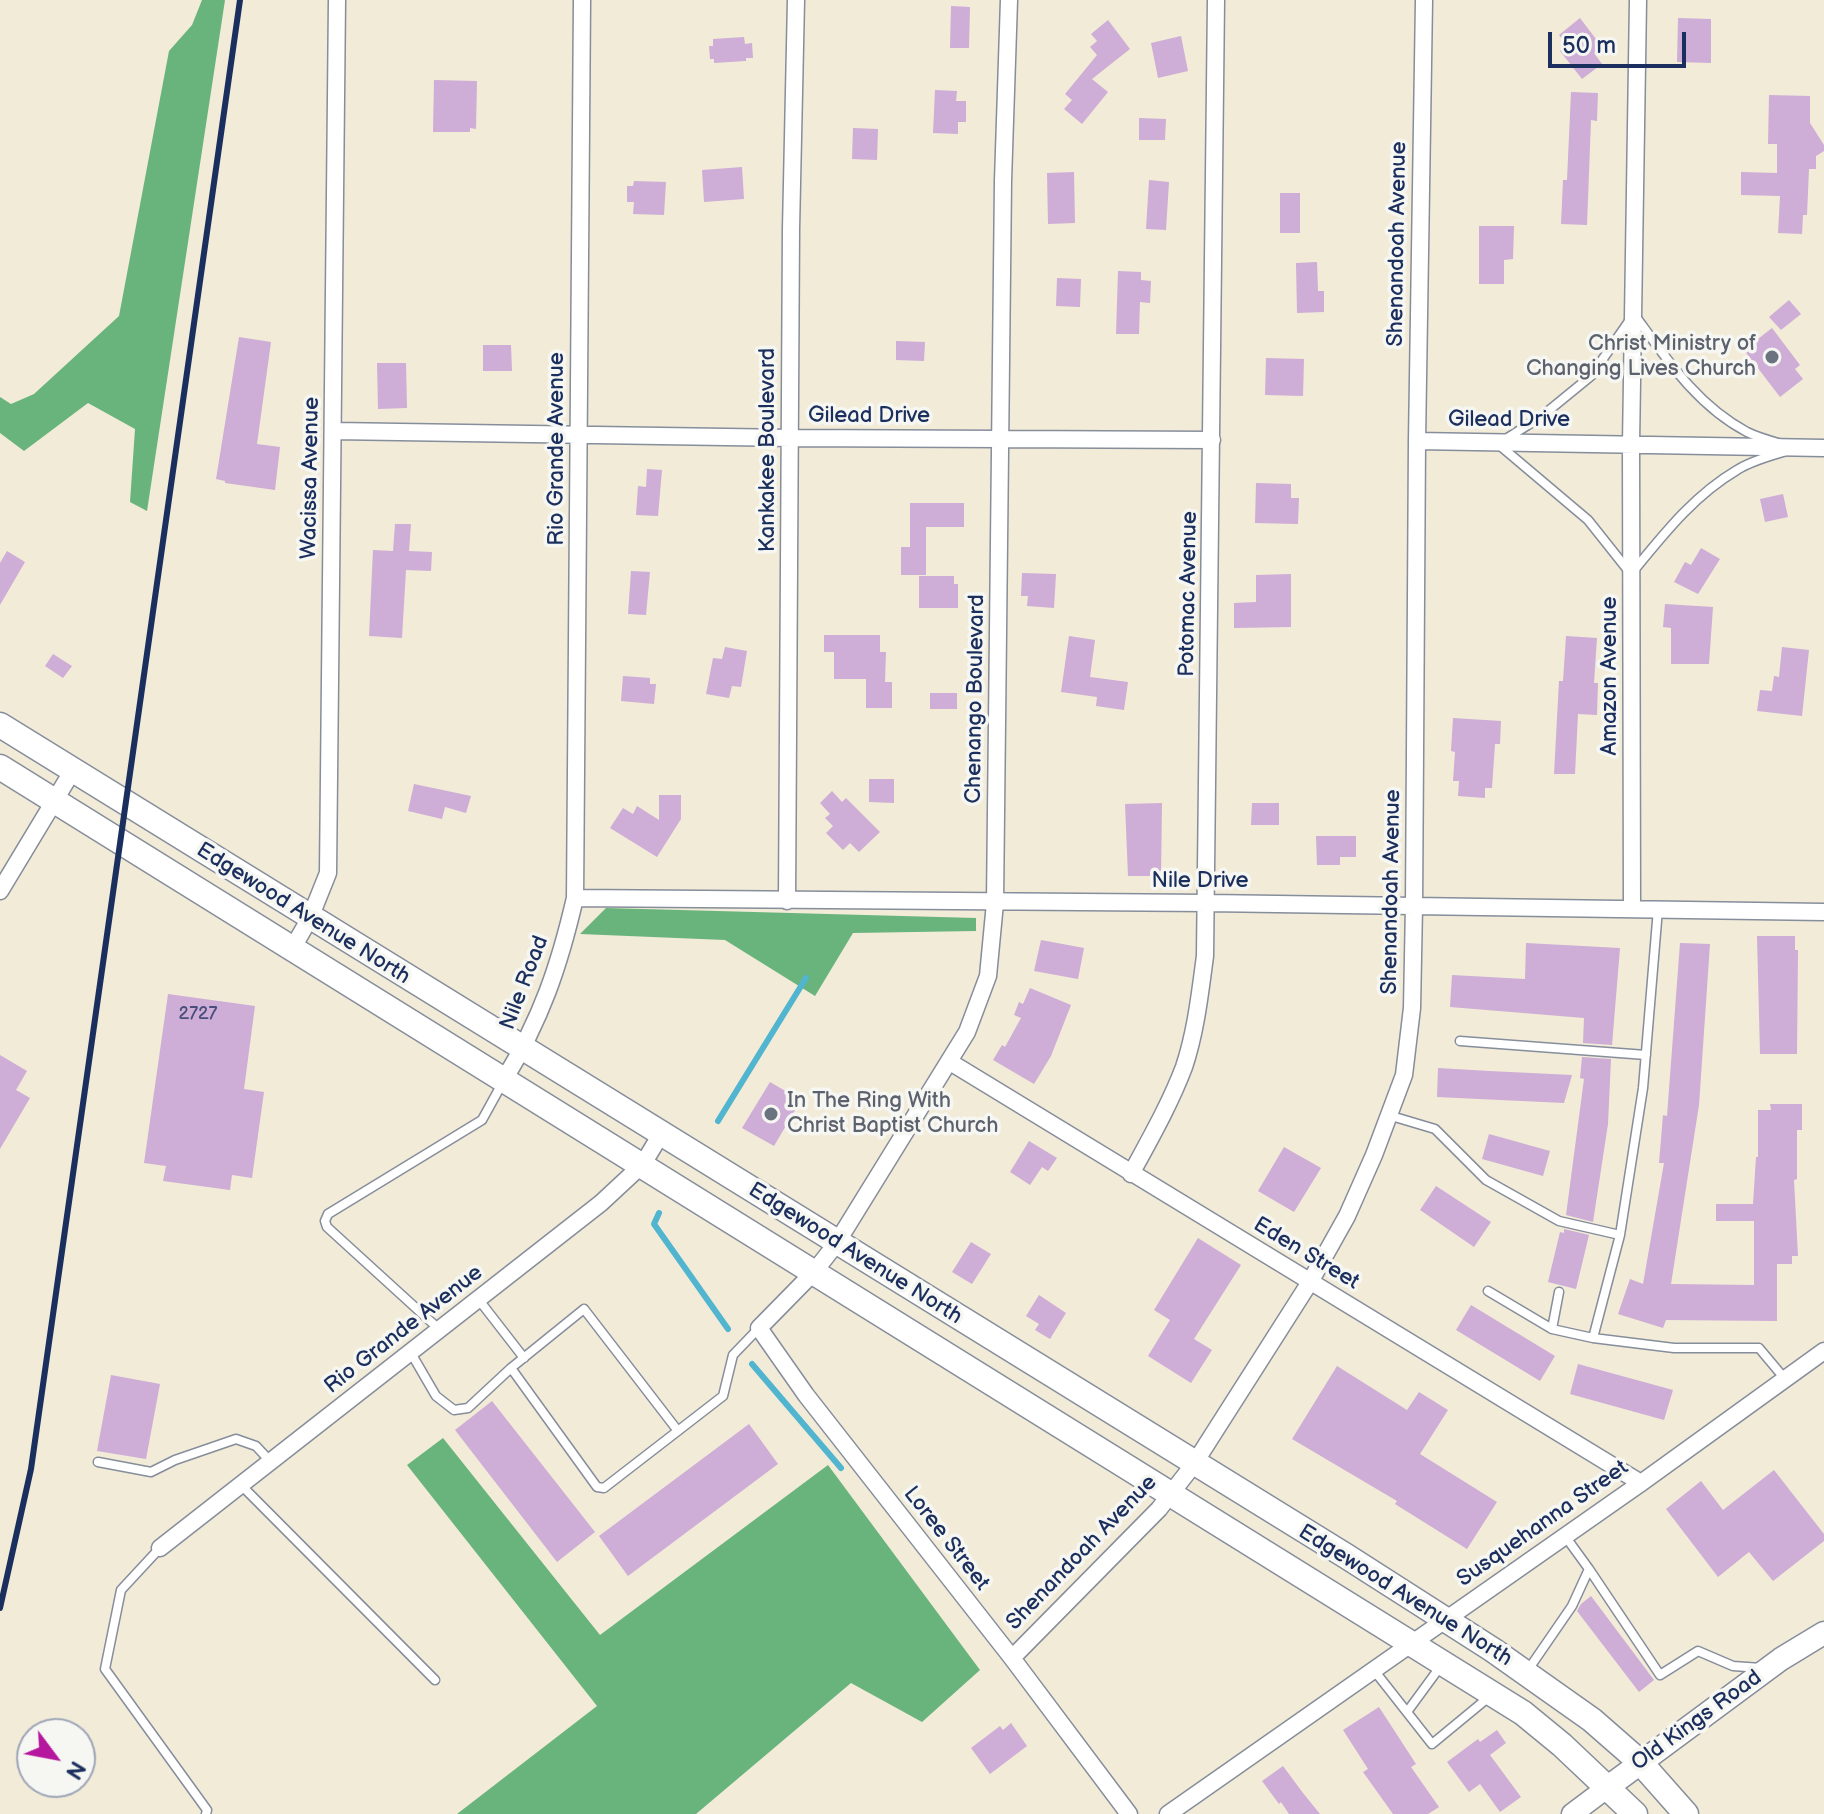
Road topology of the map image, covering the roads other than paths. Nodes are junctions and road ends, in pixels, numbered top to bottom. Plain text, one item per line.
1 (337, 0) edge
2 (582, 0) edge
3 (796, 0) edge
4 (1009, 0) edge
5 (1216, 0) edge
6 (1424, 0) edge
7 (1638, 0) edge
8 (1634, 314) junction
9 (334, 431) junction
10 (579, 433) junction
11 (791, 438) junction
12 (1002, 439) junction
13 (1212, 440) junction
14 (1417, 441) junction
15 (1498, 444) junction
16 (1631, 444) junction
17 (1795, 448) junction
18 (1824, 448) edge
19 (1631, 574) junction
20 (0, 725) edge
21 (0, 767) edge
22 (73, 770) junction
23 (54, 801) junction
24 (0, 891) edge
25 (575, 898) junction
26 (787, 901) junction
27 (995, 903) junction
28 (1208, 903) junction
29 (1414, 906) junction
30 (1632, 909) junction
31 (1658, 909) junction
32 (1824, 912) edge
33 (310, 918) junction
34 (292, 949) junction
35 (1460, 1041) dead end
36 (522, 1050) junction
37 (1646, 1055) junction
38 (950, 1062) junction
39 (504, 1080) junction
40 (1388, 1115) junction
41 (661, 1134) junction
42 (643, 1164) junction
43 (1131, 1174) junction
44 (1620, 1235) junction
45 (836, 1244) junction
46 (814, 1272) junction
47 (1310, 1282) junction
48 (1488, 1291) dead end
49 (1559, 1292) dead end
50 (479, 1300) junction
51 (759, 1328) junction
52 (1552, 1329) junction
53 (441, 1330) junction
54 (1593, 1338) junction
55 (1824, 1351) edge
56 (411, 1353) junction
57 (524, 1358) junction
58 (511, 1368) junction
59 (1785, 1379) junction
60 (678, 1431) junction
61 (98, 1462) dead end
62 (270, 1462) junction
63 (1194, 1464) junction
64 (1641, 1483) junction
65 (241, 1485) junction
66 (1171, 1493) junction
67 (1565, 1536) junction
68 (160, 1548) joint
69 (1589, 1569) junction
70 (1445, 1619) junction
71 (1824, 1633) edge
72 (1411, 1643) junction
73 (1012, 1658) junction
74 (1443, 1663) junction
75 (1769, 1668) junction
76 (1373, 1669) junction
77 (1526, 1673) junction
78 (435, 1680) dead end
79 (1493, 1694) junction
80 (1407, 1712) junction
81 (1640, 1762) junction
82 (1608, 1787) junction
83 (206, 1814) edge
84 (1129, 1814) edge
85 (1168, 1814) edge
86 (1572, 1814) edge
87 (1635, 1814) edge
88 (1686, 1814) edge

1 - 9 street, Wacissa Avenue
2 - 10 street, Rio Grande Avenue
3 - 11 street, Kankakee Boulevard
4 - 12 street, Chenango Boulevard
5 - 13 street, Potomac Avenue
6 - 14 street, Shenandoah Avenue
7 - 8 street, Amazon Avenue
8 - 15 lane
8 - 16 street, Amazon Avenue
8 - 17 lane
9 - 10 street, Gilead Drive
9 - 33 street, Wacissa Avenue
10 - 11 street, Gilead Drive
10 - 25 street, Rio Grande Avenue
11 - 12 street, Gilead Drive
11 - 26 street, Kankakee Boulevard
12 - 13 street, Gilead Drive
12 - 27 street, Chenango Boulevard
13 - 28 street, Potomac Avenue
14 - 15 street, Gilead Drive
14 - 29 street, Shenandoah Avenue
15 - 16 street, Gilead Drive
15 - 19 lane
16 - 17 street
16 - 19 street, Amazon Avenue
17 - 18 street
17 - 19 lane
19 - 30 street, Amazon Avenue
20 - 22 main road, Edgewood Avenue North
21 - 23 main road, Edgewood Avenue North
22 - 23 street
22 - 33 main road, Edgewood Avenue North
23 - 24 street
23 - 34 main road, Edgewood Avenue North
25 - 26 street, Nile Drive
25 - 36 street, Nile Road
26 - 27 street, Nile Drive
27 - 28 street, Nile Drive
27 - 38 street, Chenango Boulevard
28 - 29 street, Nile Drive
28 - 43 street, Potomac Avenue
29 - 30 street, Nile Drive
29 - 40 street, Shenandoah Avenue
30 - 31 street, Nile Drive
31 - 32 street, Nile Drive
31 - 37 lane
33 - 34 street, Wacissa Avenue
33 - 36 main road, Edgewood Avenue North
34 - 39 main road, Edgewood Avenue North
35 - 37 lane
36 - 39 street, Nile Road
36 - 41 main road, Edgewood Avenue North
37 - 44 lane
38 - 43 street, Eden Street
38 - 45 street, Chenango Boulevard
39 - 42 main road, Edgewood Avenue North
39 - 53 lane
40 - 44 lane
40 - 47 street, Shenandoah Avenue
41 - 42 street, Rio Grande Avenue
41 - 45 main road, Edgewood Avenue North
42 - 46 main road, Edgewood Avenue North
42 - 50 street, Rio Grande Avenue
43 - 47 street, Eden Street
44 - 54 lane
45 - 46 street, Chenango Boulevard
45 - 63 main road, Edgewood Avenue North
46 - 51 street, Chenango Boulevard
46 - 66 main road, Edgewood Avenue North
47 - 63 street, Shenandoah Avenue
47 - 64 street, Eden Street
48 - 52 lane
49 - 52 lane
50 - 53 street, Rio Grande Avenue
50 - 57 lane
51 - 60 lane
51 - 73 street, Loree Street
52 - 54 lane
53 - 56 street, Rio Grande Avenue
54 - 59 lane
55 - 59 street, Susquehanna Street
56 - 58 lane
56 - 62 street, Rio Grande Avenue
57 - 58 lane
57 - 60 lane
58 - 60 lane
59 - 64 street, Susquehanna Street
61 - 62 lane
62 - 65 street, Rio Grande Avenue
63 - 66 street, Shenandoah Avenue
63 - 70 main road, Edgewood Avenue North
64 - 67 street, Susquehanna Street
65 - 68 street, Rio Grande Avenue
65 - 78 lane
66 - 72 main road, Edgewood Avenue North
66 - 73 street, Shenandoah Avenue
67 - 69 lane
67 - 70 street, Susquehanna Street
68 - 83 lane
69 - 75 lane
69 - 77 lane
70 - 72 street, Susquehanna Street
70 - 77 main road, Edgewood Avenue North
71 - 75 main road, Old Kings Road
72 - 74 main road, Edgewood Avenue North
72 - 76 street, Susquehanna Street
73 - 84 street, Loree Street
74 - 79 main road, Edgewood Avenue North
74 - 80 lane
75 - 81 main road, Old Kings Road
76 - 80 lane
76 - 85 street, Susquehanna Street
77 - 81 main road, Edgewood Avenue North
79 - 80 lane
79 - 82 main road, Edgewood Avenue North
81 - 82 main road, Old Kings Road
81 - 88 main road, Edgewood Avenue North
82 - 86 street, Old Kings Road
82 - 87 main road, Edgewood Avenue North

